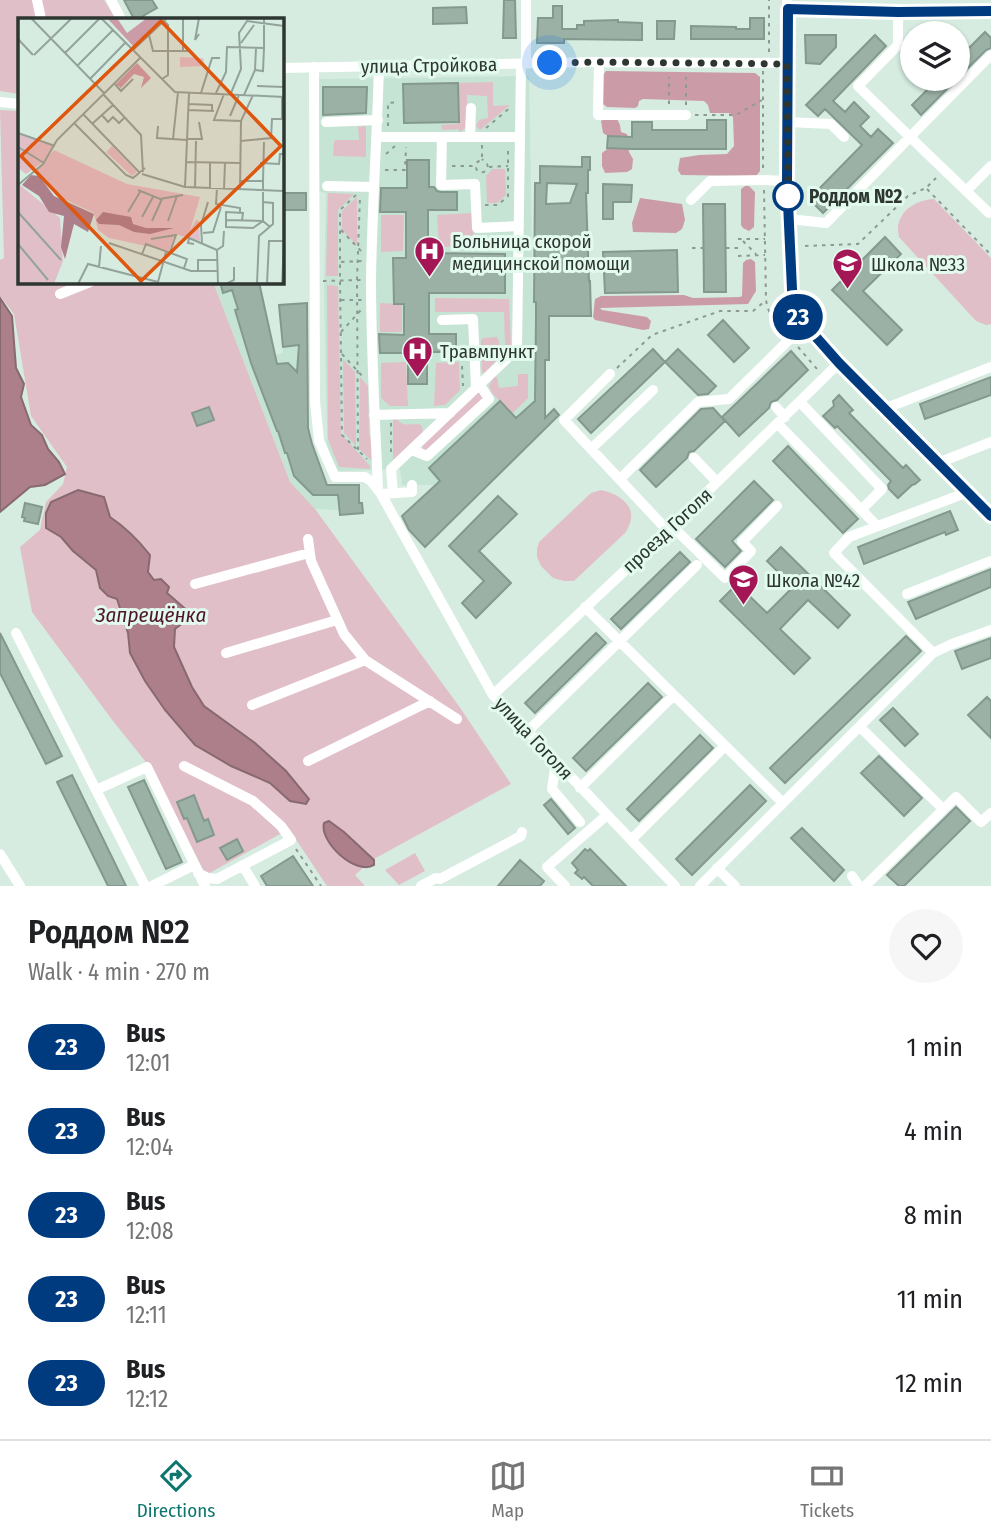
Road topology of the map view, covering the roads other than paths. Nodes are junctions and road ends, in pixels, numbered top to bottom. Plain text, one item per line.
1 (37, 0) edge
2 (111, 0) edge
3 (526, 0) edge
4 (787, 5) edge
5 (991, 11) edge
6 (898, 12) junction
7 (41, 18) edge
8 (120, 18) edge
9 (991, 55) edge
10 (599, 62) junction
11 (523, 64) junction
12 (787, 64) junction
13 (379, 66) junction
14 (314, 67) junction
15 (284, 68) edge
16 (0, 102) edge
17 (18, 104) edge
18 (471, 108) dead end
19 (686, 115) road end
20 (377, 120) junction
21 (326, 122) dead end
22 (787, 122) junction
23 (911, 136) junction
24 (376, 137) junction
25 (442, 137) junction
26 (476, 137) junction
27 (520, 137) junction
28 (844, 137) dead end
29 (991, 166) edge
30 (787, 181) junction
31 (327, 186) dead end
32 (374, 187) junction
33 (966, 191) junction
34 (691, 200) dead end
35 (989, 213) dead end
36 (789, 219) junction
37 (519, 226) junction
38 (85, 284) edge
39 (60, 294) dead end
40 (442, 320) dead end
41 (804, 325) junction
42 (839, 363) junction
43 (991, 368) edge
44 (610, 374) road end
45 (478, 386) junction
46 (653, 390) dead end
47 (800, 402) junction
48 (776, 407) dead end
49 (884, 409) junction
50 (450, 413) junction
51 (374, 415) junction
52 (782, 420) junction
53 (991, 442) edge
54 (591, 449) junction
55 (412, 450) junction
56 (694, 458) dead end
57 (938, 463) junction
58 (620, 480) junction
59 (717, 482) junction
60 (412, 485) dead end
61 (380, 492) junction
62 (968, 492) junction
63 (393, 493) junction
64 (778, 506) dead end
65 (861, 510) junction
66 (991, 516) edge
67 (877, 526) junction
68 (670, 528) junction
69 (307, 539) dead end
70 (309, 553) junction
71 (991, 561) edge
72 (697, 565) dead end
73 (195, 584) dead end
74 (907, 594) dead end
75 (585, 607) junction
76 (337, 620) junction
77 (991, 630) edge
78 (16, 633) dead end
79 (620, 641) junction
80 (226, 653) dead end
81 (933, 653) junction
82 (365, 660) junction
83 (493, 695) junction
84 (674, 695) junction
85 (430, 701) junction
86 (252, 705) dead end
87 (457, 719) dead end
88 (860, 727) junction
89 (527, 732) junction
90 (725, 746) junction
91 (308, 761) dead end
92 (556, 762) junction
93 (184, 766) dead end
94 (580, 788) junction
95 (96, 790) junction
96 (782, 803) junction
97 (943, 809) junction
98 (991, 813) edge
99 (607, 815) junction
100 (580, 822) dead end
101 (522, 832) dead end
102 (631, 841) junction
103 (1, 856) edge
104 (243, 866) junction
105 (717, 868) junction
106 (196, 869) junction
107 (223, 876) junction
108 (852, 876) dead end
109 (20, 886) edge
110 (145, 886) edge
111 (152, 886) edge
112 (205, 886) edge
113 (229, 886) edge
114 (256, 886) edge
115 (421, 886) edge
116 (565, 886) edge
117 (675, 886) edge
118 (700, 886) edge
119 (735, 886) edge
120 (859, 886) edge
121 (865, 886) edge

1 - 7 street
2 - 8 street
3 - 11 street
4 - 6 street
4 - 12 street
5 - 6 street
6 - 23 street
9 - 23 street
10 - 11 street, улица Стройкова
10 - 12 street, улица Стройкова
10 - 19 street
11 - 13 street, улица Стройкова
11 - 27 street
12 - 22 street
13 - 14 street, улица Стройкова
13 - 20 street
14 - 15 street, улица Стройкова
14 - 61 street
16 - 17 street
18 - 26 street
20 - 21 street
20 - 24 street
22 - 28 street
22 - 30 street
23 - 33 street
23 - 36 street
24 - 25 street
24 - 32 street
25 - 26 street
25 - 37 street
26 - 27 street
27 - 37 street
29 - 33 street
30 - 34 street
30 - 36 street
31 - 32 street
32 - 51 street
33 - 35 street
36 - 41 street
37 - 45 street
38 - 39 street
40 - 45 street
41 - 42 street
41 - 58 street
42 - 47 street, проезд Гоголя
42 - 49 street
43 - 49 street
44 - 54 street
45 - 50 street
45 - 55 street
46 - 54 street
47 - 52 street, проезд Гоголя
47 - 65 street
48 - 52 street
49 - 57 street
50 - 51 street
50 - 55 street
51 - 61 street
52 - 59 street, проезд Гоголя
52 - 65 street
53 - 57 street
54 - 58 street
55 - 63 street
56 - 59 street
57 - 62 street
58 - 68 street
59 - 68 street, проезд Гоголя
60 - 63 street
61 - 63 street
61 - 83 street, улица Гоголя
62 - 66 street
62 - 67 street
64 - 68 street
65 - 67 street
67 - 81 street
68 - 75 street, проезд Гоголя
69 - 70 street
70 - 73 street
70 - 76 street
71 - 74 street
72 - 79 street
75 - 79 street
75 - 83 street, проезд Гоголя
76 - 80 street
76 - 82 street
77 - 81 street
78 - 95 street
79 - 84 street
79 - 89 street
81 - 88 street
82 - 85 street
82 - 86 street
83 - 89 street, улица Гоголя
84 - 90 street
84 - 94 street
85 - 87 street
85 - 91 street
88 - 96 street
88 - 97 street
89 - 92 street, улица Гоголя
90 - 96 street
90 - 102 street
92 - 94 street, улица Гоголя
92 - 100 street
93 - 104 street
94 - 99 street, улица Гоголя
95 - 106 street
95 - 110 street
96 - 105 street
97 - 98 street
97 - 121 street
99 - 102 street, улица Гоголя
99 - 116 street
101 - 115 street
102 - 117 street, улица Гоголя
103 - 109 street
104 - 107 street
104 - 114 street
105 - 118 street
105 - 119 street
106 - 107 street
106 - 111 street
106 - 112 street
107 - 113 street
108 - 120 street

